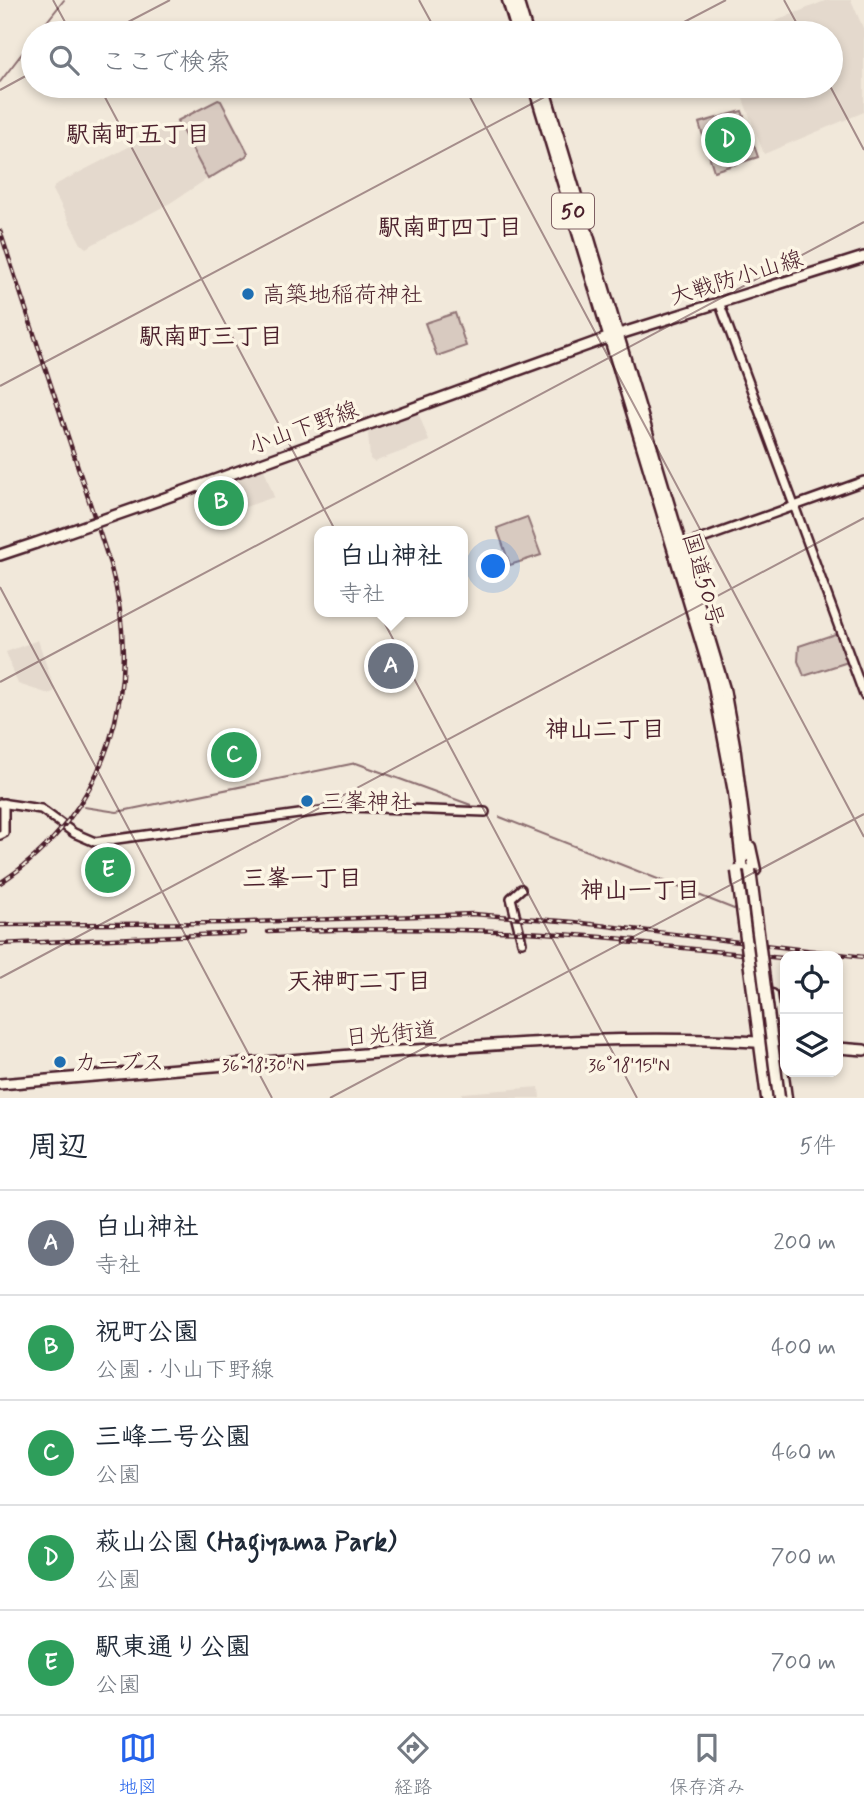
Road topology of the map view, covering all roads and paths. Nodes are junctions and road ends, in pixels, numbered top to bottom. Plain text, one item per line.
1 (508, 0) edge
2 (517, 0) edge
3 (514, 21) edge
4 (523, 21) edge
5 (538, 98) edge
6 (546, 98) edge
7 (864, 257) edge
8 (719, 302) junction
9 (614, 335) junction
10 (864, 481) edge
11 (794, 505) junction
12 (678, 547) junction
13 (0, 555) edge
14 (864, 695) edge
15 (2, 803) edge
16 (485, 813) dead end
17 (0, 835) edge
18 (746, 870) junction
19 (521, 889) dead end
20 (522, 942) dead end
21 (780, 1034) edge
22 (760, 1041) junction
23 (780, 1044) edge
24 (843, 1048) edge
25 (864, 1050) edge
26 (784, 1077) edge
27 (0, 1084) edge
28 (767, 1098) edge
29 (773, 1098) edge
30 (779, 1098) edge
31 (786, 1098) edge

1 - 3 highway
2 - 4 highway
5 - 9 highway, 国道50号 / 50
6 - 9 highway, 国道50号 / 50
7 - 8 main road, 大戦防小山線
8 - 9 main road, 大戦防小山線
8 - 11 street
9 - 12 highway, 国道50号 / 50
9 - 13 main road, 小山下野線, bridge
10 - 11 street
11 - 12 street
11 - 14 street
12 - 18 highway, 国道50号 / 50
12 - 18 highway, 国道50号 / 50
15 - 16 street
15 - 17 street
18 - 21 highway, bridge
18 - 22 highway, bridge
18 - 29 highway, 国道50号 / 50
18 - 30 highway, 国道50号 / 50, bridge
19 - 20 street
22 - 23 main road, 日光街道
22 - 27 main road, 日光街道
22 - 28 highway
24 - 25 main road
26 - 31 highway

